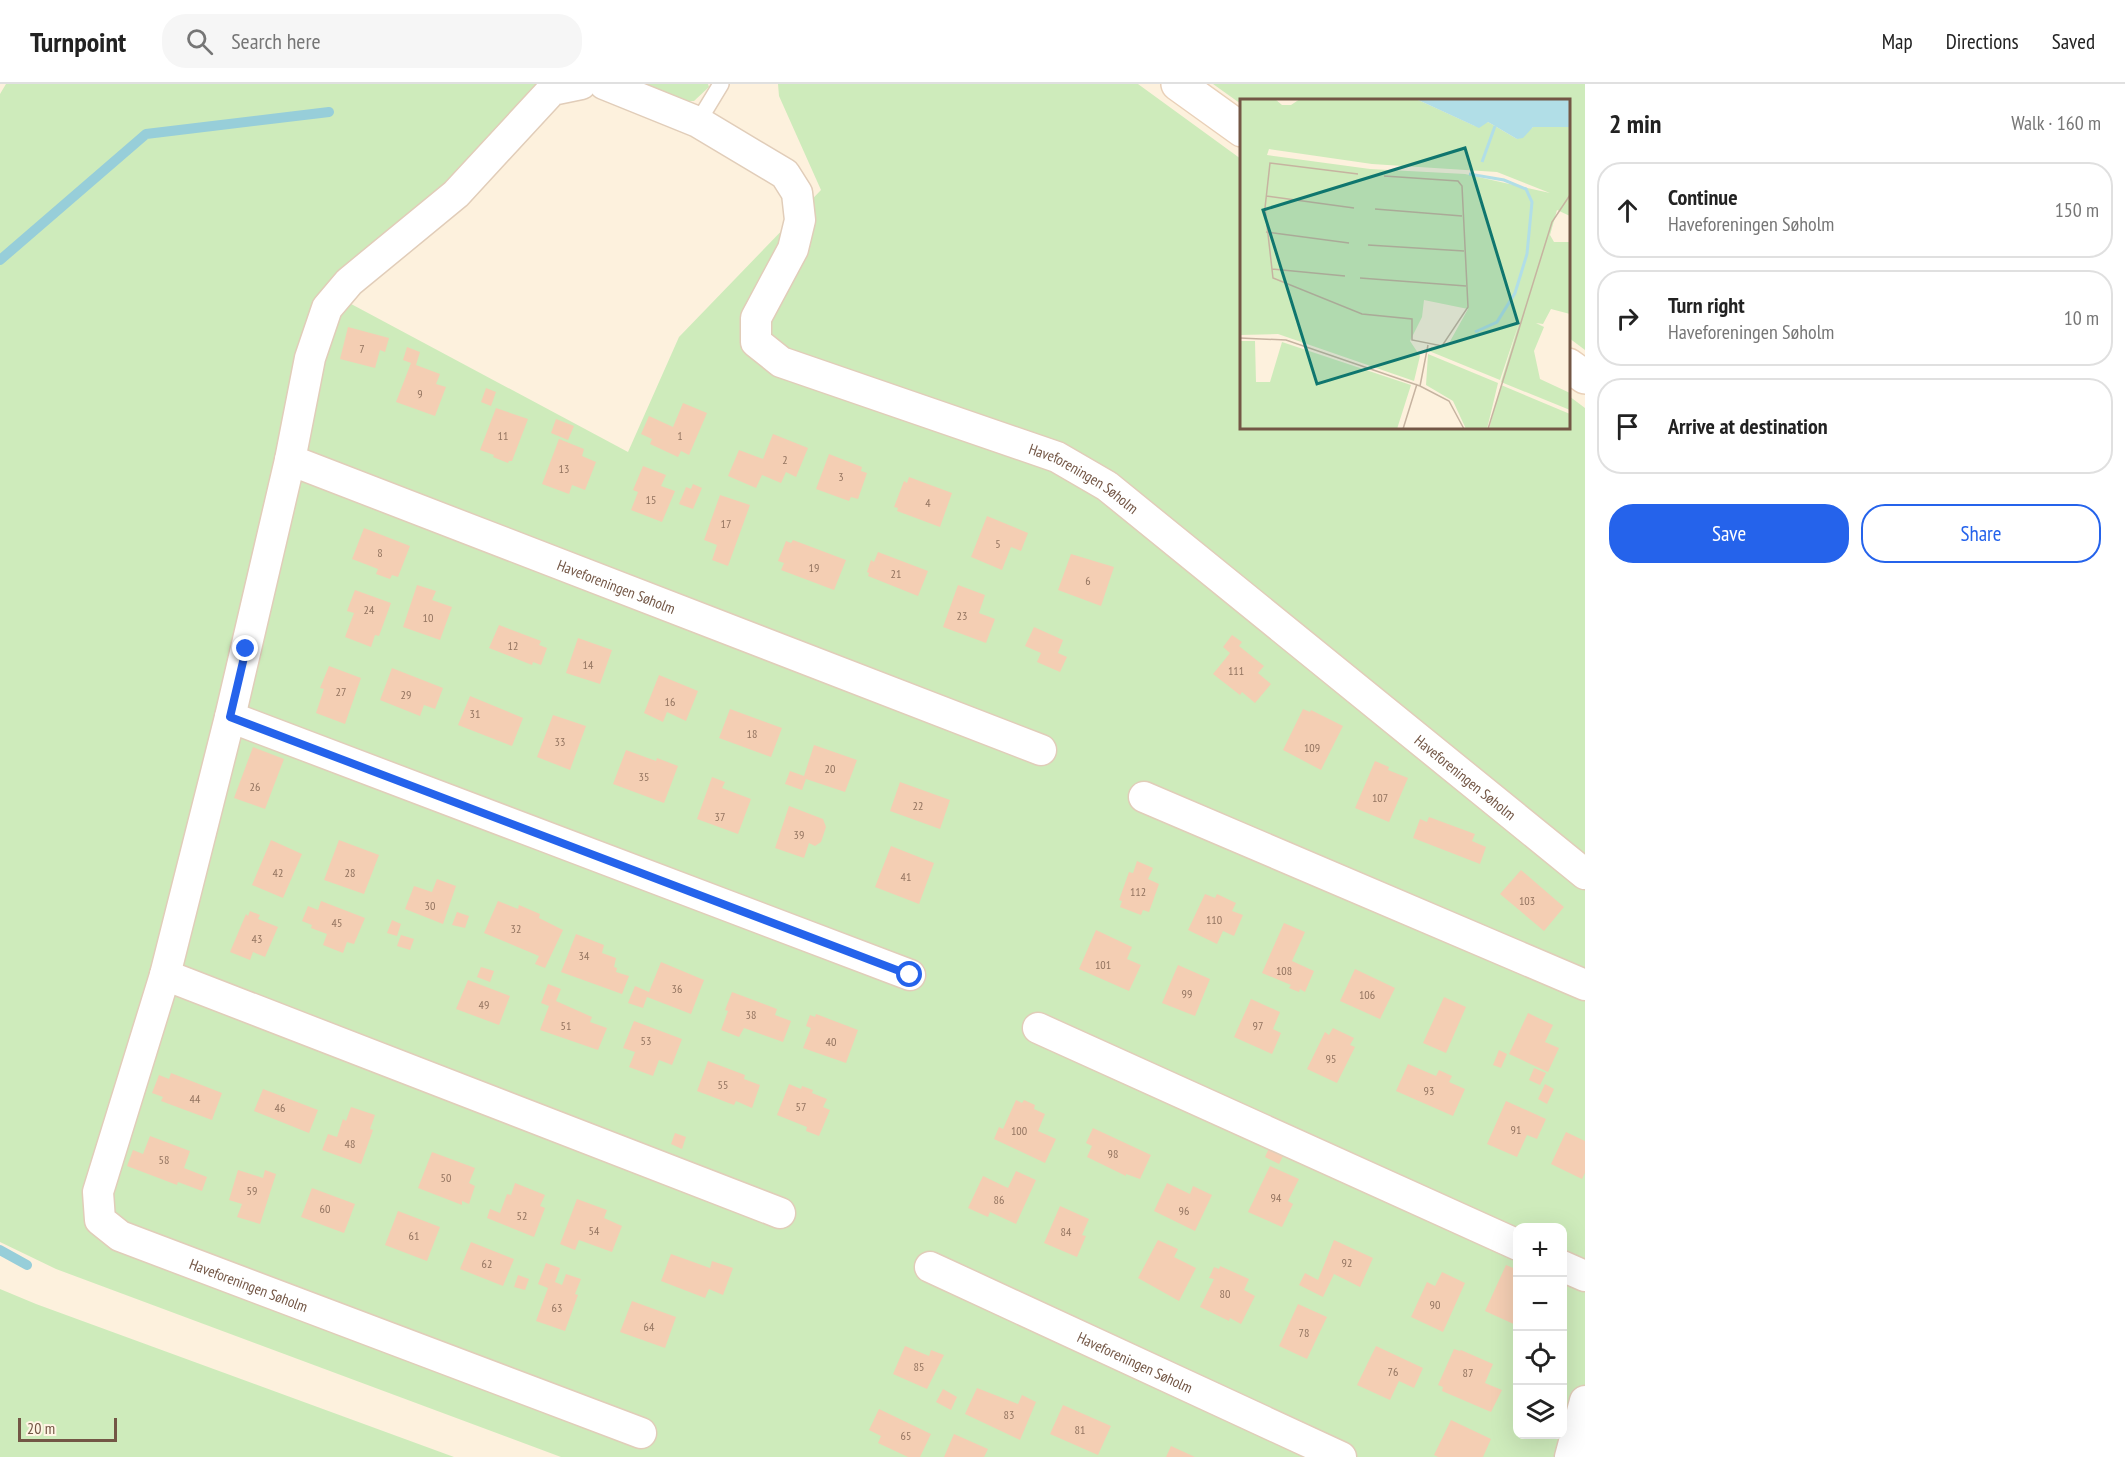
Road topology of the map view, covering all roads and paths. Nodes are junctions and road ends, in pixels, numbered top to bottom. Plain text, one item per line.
1 (581, 84) edge
2 (604, 84) edge
3 (721, 84) edge
4 (1178, 84) edge
5 (698, 122) junction
6 (1240, 129) edge
7 (1570, 366) edge
8 (1585, 377) edge
9 (290, 460) junction
10 (230, 717) junction
11 (1041, 750) dead end
12 (1144, 797) dead end
13 (1585, 874) edge
14 (165, 975) junction
15 (910, 975) dead end
16 (1585, 985) edge
17 (1038, 1028) dead end
18 (780, 1213) dead end
19 (1513, 1243) edge
20 (930, 1267) dead end
21 (1567, 1268) edge
22 (1585, 1276) edge
23 (1585, 1401) edge
24 (641, 1433) dead end
25 (1341, 1457) edge
26 (1570, 1457) edge

1 - 9 street, Haveforeningen Søholm
2 - 5 street, Haveforeningen Søholm
3 - 5 lane
4 - 6 street
5 - 13 street, Haveforeningen Søholm
7 - 8 street
9 - 10 street, Haveforeningen Søholm
9 - 11 street, Haveforeningen Søholm
10 - 14 street, Haveforeningen Søholm
10 - 15 street
12 - 16 street
14 - 18 street
14 - 24 street, Haveforeningen Søholm
17 - 19 street
20 - 25 street, Haveforeningen Søholm
21 - 22 street
23 - 26 street

